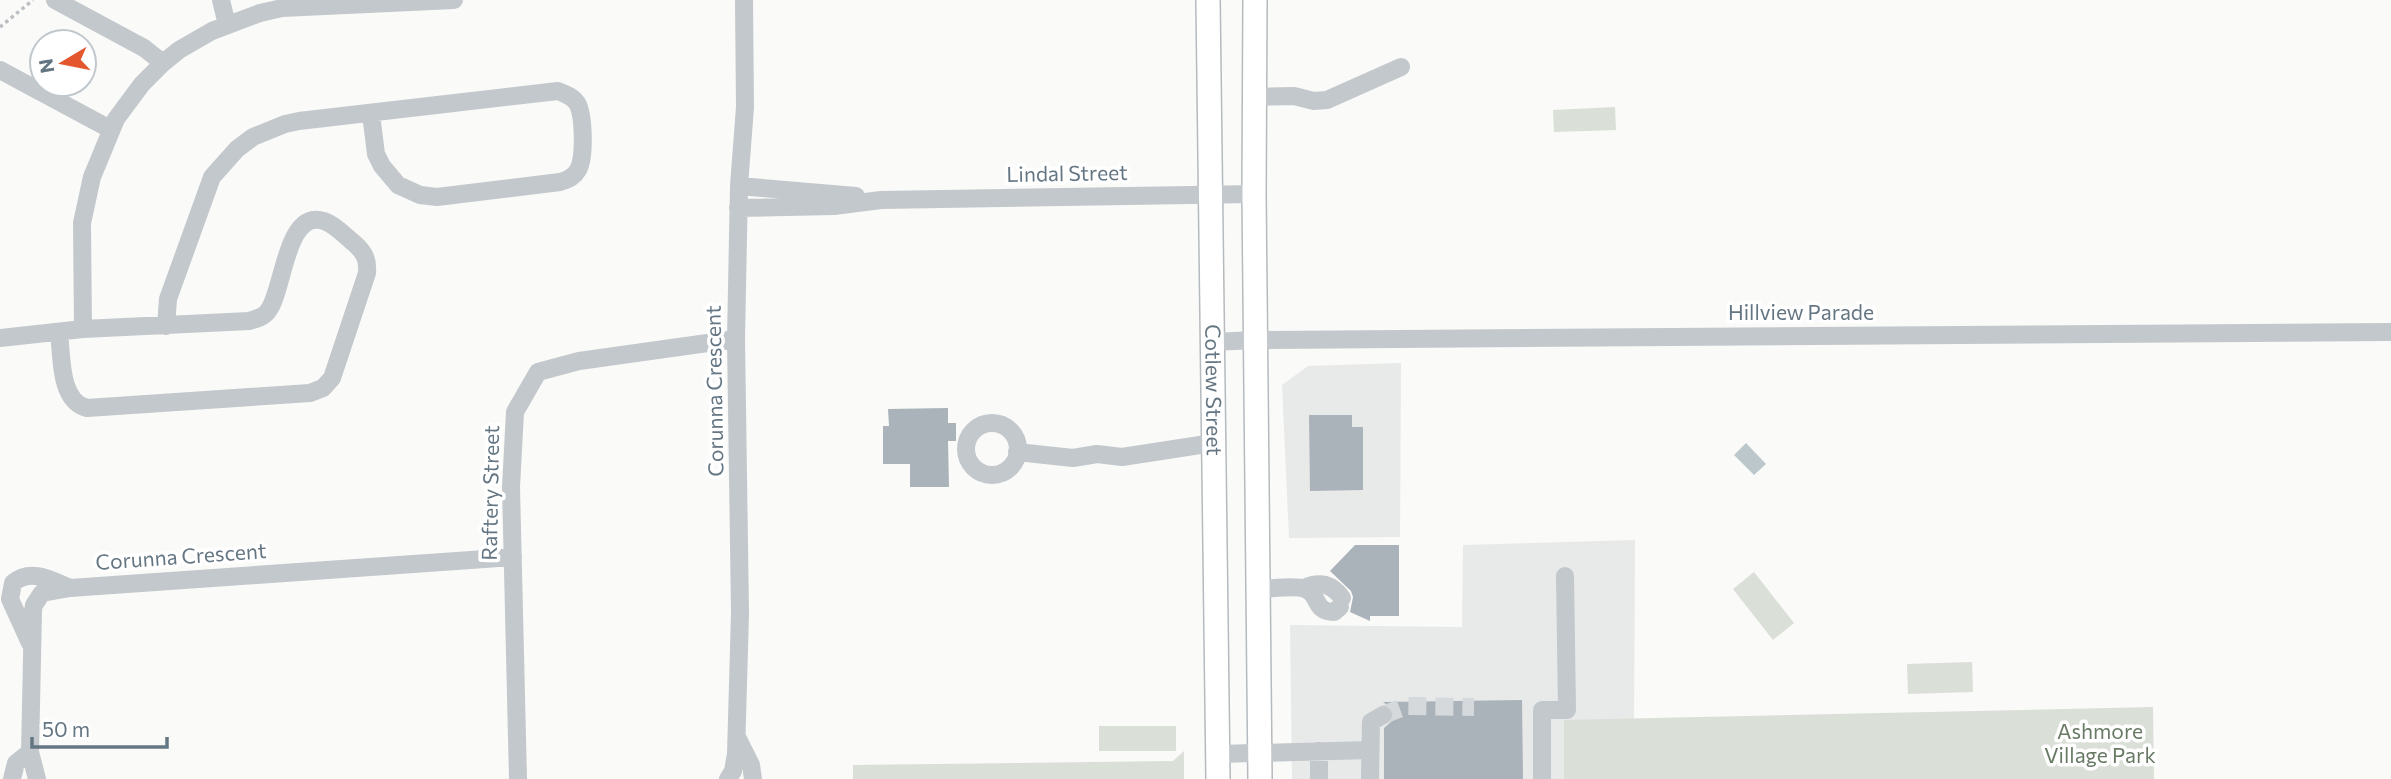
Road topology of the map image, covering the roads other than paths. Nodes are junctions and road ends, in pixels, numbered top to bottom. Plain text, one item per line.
1 (55, 0) edge
2 (221, 0) edge
3 (454, 0) edge
4 (744, 0) edge
5 (1208, 0) edge
6 (1255, 0) edge
7 (227, 25) junction
8 (163, 63) junction
9 (1401, 67) dead end
10 (0, 70) edge
11 (1254, 97) junction
12 (371, 114) junction
13 (110, 129) junction
14 (739, 186) junction
15 (1254, 194) junction
16 (1210, 195) junction
17 (881, 200) junction
18 (738, 208) junction
19 (166, 326) junction
20 (83, 329) junction
21 (59, 332) junction
22 (2391, 332) edge
23 (0, 338) edge
24 (736, 339) junction
25 (1256, 340) junction
26 (1212, 342) junction
27 (1213, 443) junction
28 (1017, 452) dead end
29 (513, 557) junction
30 (1565, 576) dead end
31 (70, 588) junction
32 (1259, 589) junction
33 (1341, 602) dead end
34 (32, 646) junction
35 (1383, 715) dead end
36 (737, 737) junction
37 (1370, 750) junction
38 (1319, 751) junction
39 (30, 752) junction
40 (1260, 752) junction
41 (1218, 754) junction
42 (12, 779) edge
43 (37, 779) edge
44 (518, 779) edge
45 (727, 779) edge
46 (753, 779) edge
47 (1218, 779) edge
48 (1260, 779) edge
49 (1319, 779) edge
50 (1370, 779) edge
51 (1542, 779) edge

1 - 8 street
2 - 7 street
3 - 7 street
4 - 14 street, Corunna Crescent
5 - 16 main road, Cotlew Street
6 - 11 main road, Cotlew Street
7 - 8 street
8 - 13 street
9 - 11 street
10 - 13 street
11 - 15 main road, Cotlew Street
12 - 12 street
12 - 19 street
13 - 20 street
14 - 17 street, Lindal Street
14 - 18 street, Corunna Crescent
15 - 16 street, Lindal Street
15 - 25 main road, Cotlew Street
16 - 17 street, Lindal Street
16 - 26 main road, Cotlew Street
17 - 18 street, Lindal Street
18 - 24 street, Corunna Crescent
19 - 20 street
19 - 21 street
20 - 21 street
21 - 23 street
22 - 25 street, Hillview Parade
24 - 29 street, Raftery Street
24 - 36 street, Corunna Crescent
25 - 26 street, Hillview Parade
25 - 32 main road, Cotlew Street
26 - 27 main road, Cotlew Street
27 - 28 street
27 - 41 main road, Cotlew Street
29 - 31 street, Corunna Crescent
29 - 44 street, Raftery Street
30 - 51 street
31 - 34 street, Corunna Crescent
31 - 34 street
32 - 33 street
32 - 40 main road, Cotlew Street
34 - 39 street, Corunna Crescent
35 - 37 street
36 - 45 street, Corunna Crescent
36 - 46 street
37 - 38 street
37 - 50 street
38 - 40 street
38 - 49 street
39 - 42 street
39 - 43 street, Corunna Crescent
40 - 41 street
40 - 48 main road, Cotlew Street
41 - 47 main road, Cotlew Street

